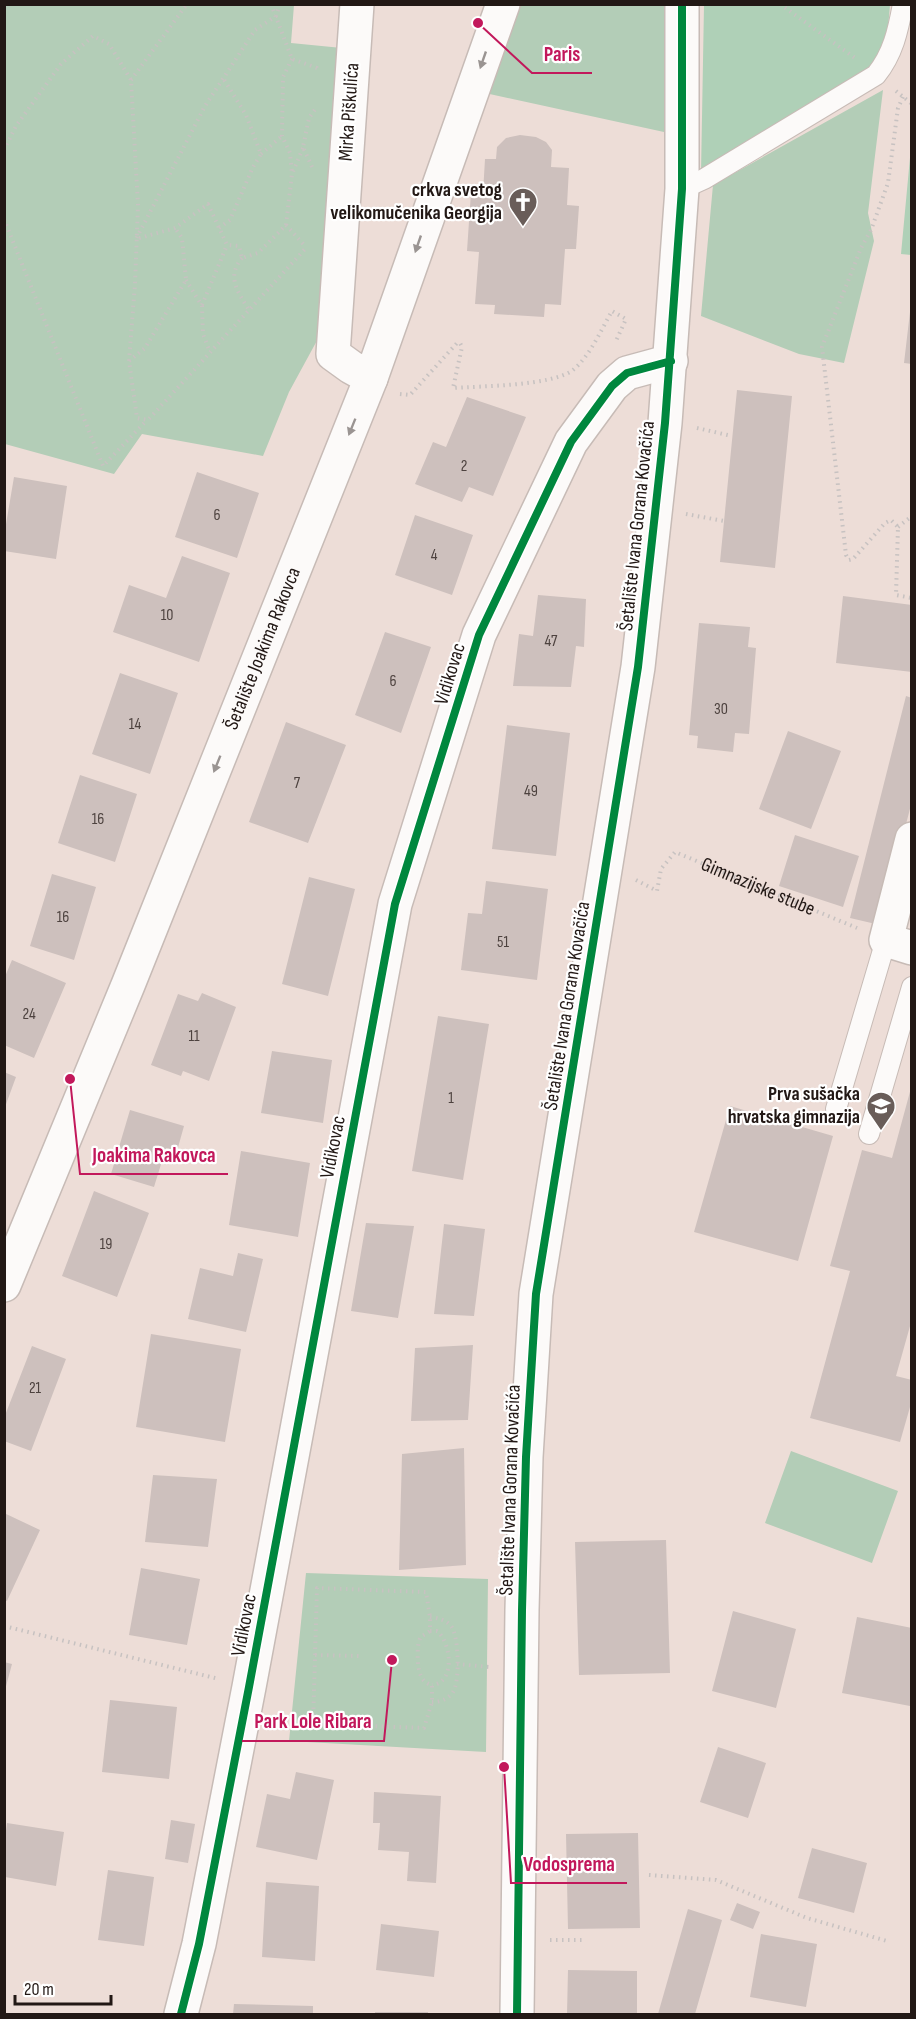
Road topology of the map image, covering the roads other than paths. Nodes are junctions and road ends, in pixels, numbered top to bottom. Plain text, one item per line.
1 (357, 4) edge
2 (503, 4) edge
3 (682, 4) edge
4 (903, 4) edge
5 (682, 189) junction
6 (671, 361) junction
7 (371, 378) junction
8 (912, 839) edge
9 (899, 944) edge
10 (912, 987) edge
11 (836, 1109) dead end
12 (868, 1134) dead end
13 (4, 1285) edge
14 (181, 2014) edge
15 (517, 2014) edge

1 - 7 street, Mirka Piškulića
2 -> 7 street, Šetalište Joakima Rakovca
3 - 5 street, Šetalište Ivana Gorana Kovačića
4 - 5 lane
5 - 6 street, Šetalište Ivana Gorana Kovačića
6 - 14 street, Vidikovac
6 - 15 street, Šetalište Ivana Gorana Kovačića
7 -> 13 street, Šetalište Joakima Rakovca
8 - 9 street
9 - 11 lane
10 - 12 lane

